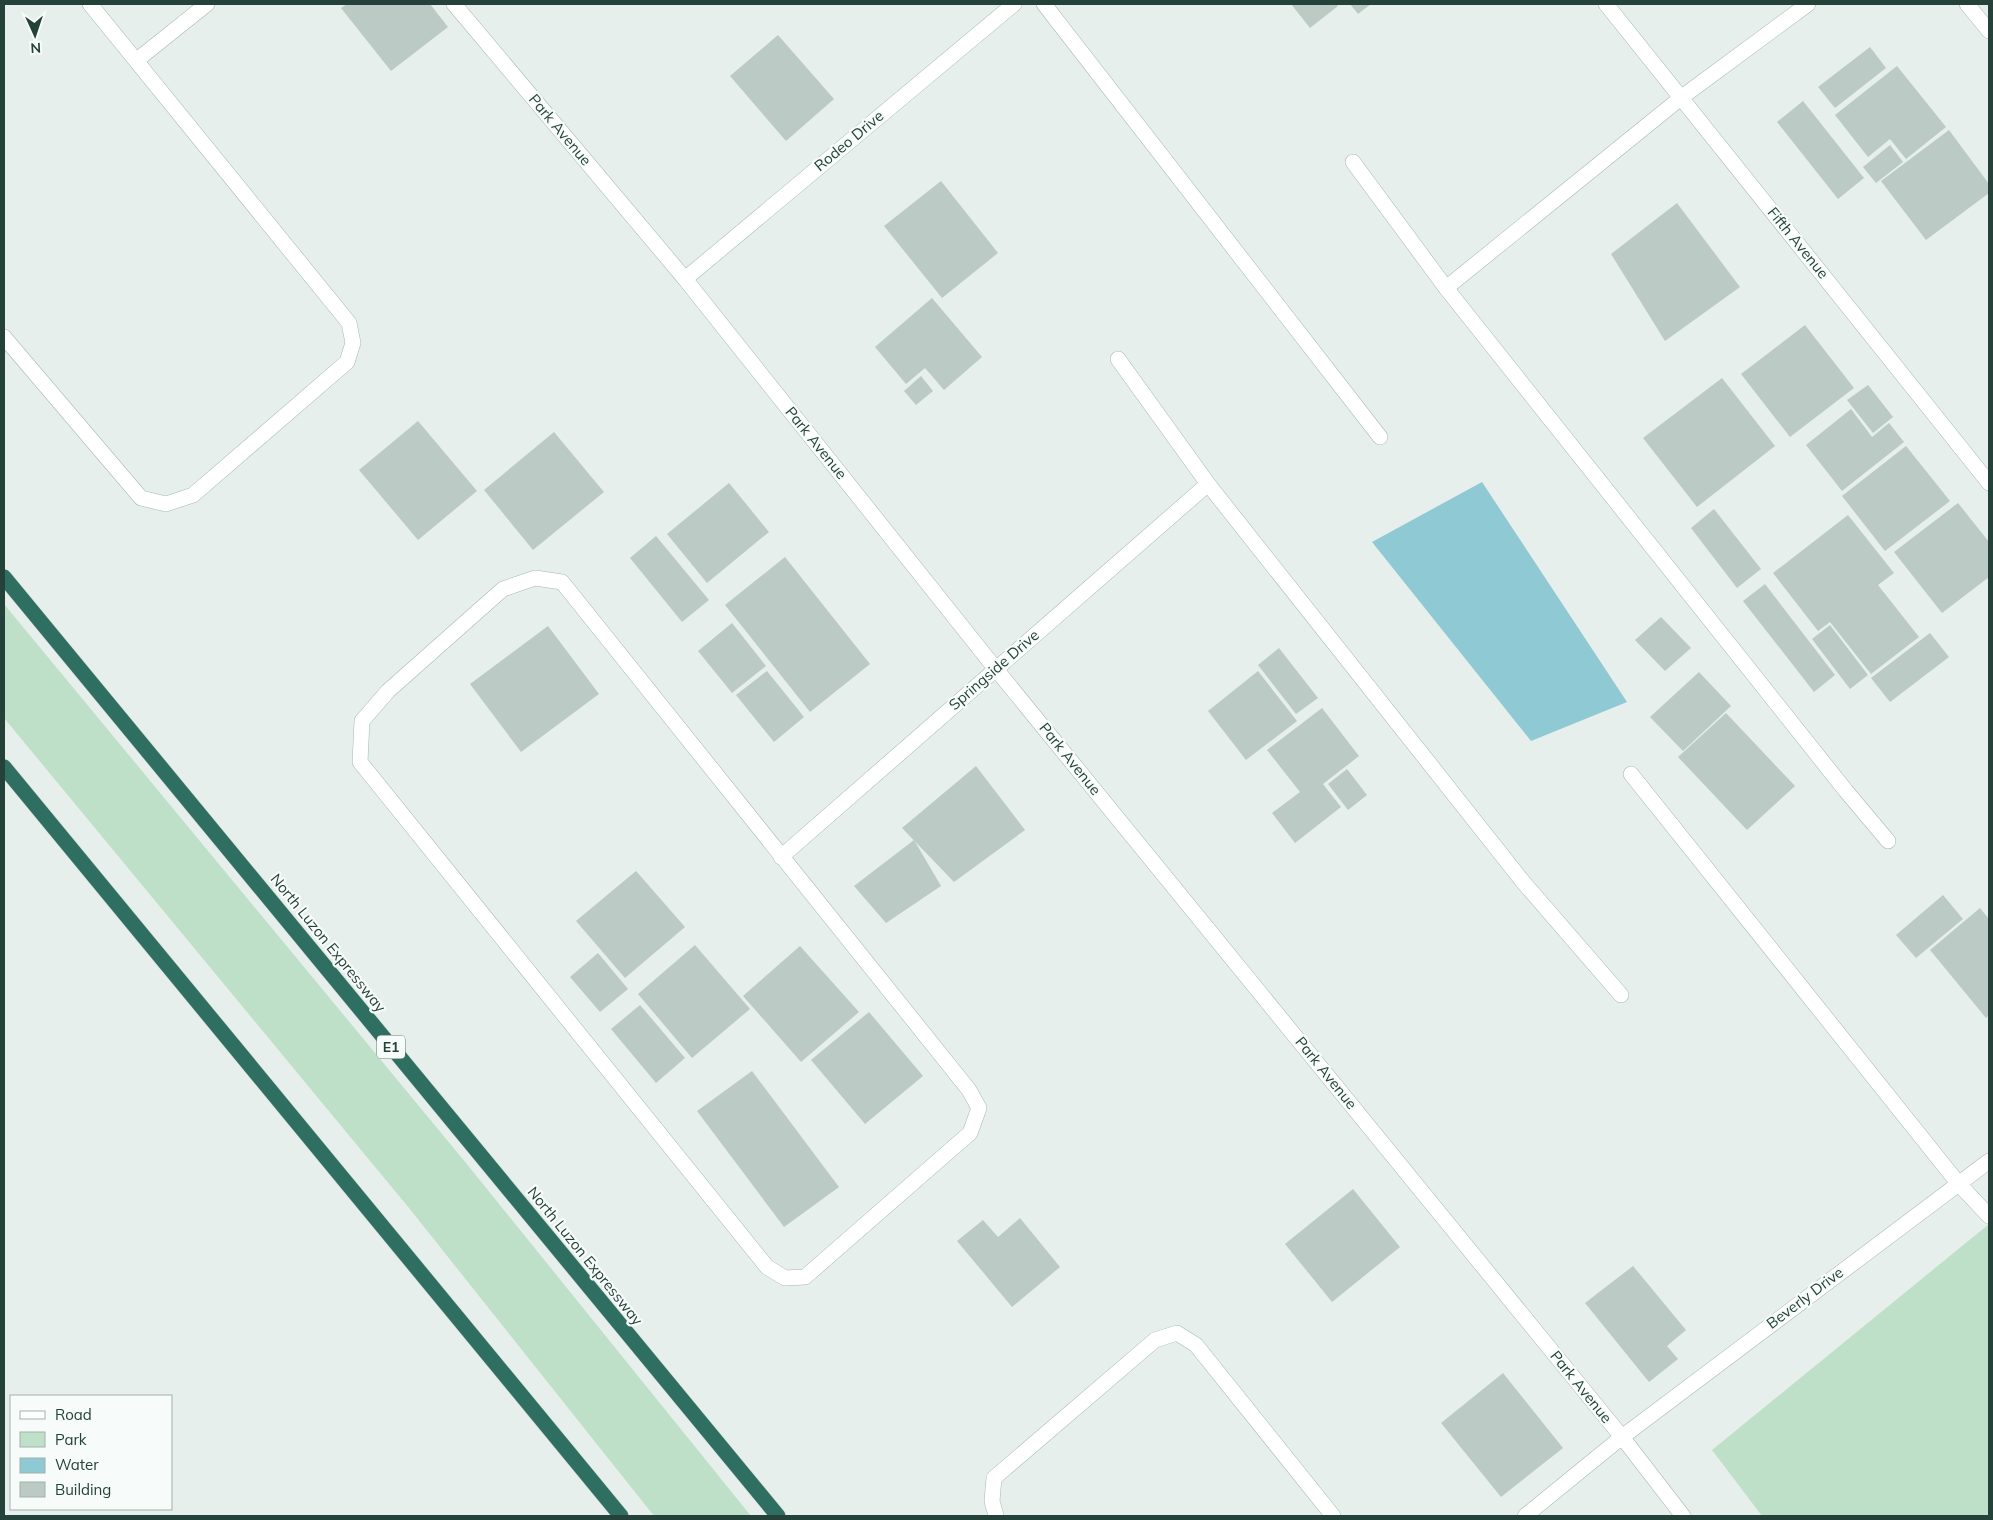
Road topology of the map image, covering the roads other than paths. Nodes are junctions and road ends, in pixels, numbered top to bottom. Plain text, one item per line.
1 (90, 4) edge
2 (207, 4) edge
3 (454, 4) edge
4 (1014, 4) edge
5 (1044, 4) edge
6 (1606, 4) edge
7 (1808, 4) edge
8 (1967, 4) edge
9 (1989, 30) edge
10 (137, 60) junction
11 (1682, 97) junction
12 (1353, 162) dead end
13 (685, 279) junction
14 (1446, 288) junction
15 (4, 337) edge
16 (1118, 359) dead end
17 (1380, 437) dead end
18 (1989, 483) edge
19 (1208, 484) junction
20 (4, 577) edge
21 (995, 668) junction
22 (4, 767) edge
23 (1631, 774) dead end
24 (1888, 841) dead end
25 (781, 857) junction
26 (1621, 995) dead end
27 (1989, 1161) edge
28 (1958, 1183) junction
29 (1989, 1216) edge
30 (1622, 1437) junction
31 (621, 1516) edge
32 (778, 1516) edge
33 (996, 1516) edge
34 (1333, 1516) edge
35 (1525, 1516) edge
36 (1683, 1516) edge

1 - 10 street
2 - 10 street
3 - 13 street, Park Avenue
4 - 13 street, Rodeo Drive
5 - 17 street
6 - 11 street, Fifth Avenue
7 - 11 street
8 - 9 street
10 - 15 street
11 - 14 street
11 - 18 street, Fifth Avenue
12 - 14 street
13 - 21 street, Park Avenue
14 - 24 street
16 - 19 street
19 - 21 street, Springside Drive
19 - 26 street
20 - 32 highway, North Luzon Expressway / E1
21 - 25 street, Springside Drive
21 - 30 street, Park Avenue
22 - 31 highway
23 - 28 street
25 - 25 street
27 - 28 street, Beverly Drive
28 - 29 street
28 - 30 street, Beverly Drive
30 - 35 street, Beverly Drive
30 - 36 street, Park Avenue
33 - 34 street

